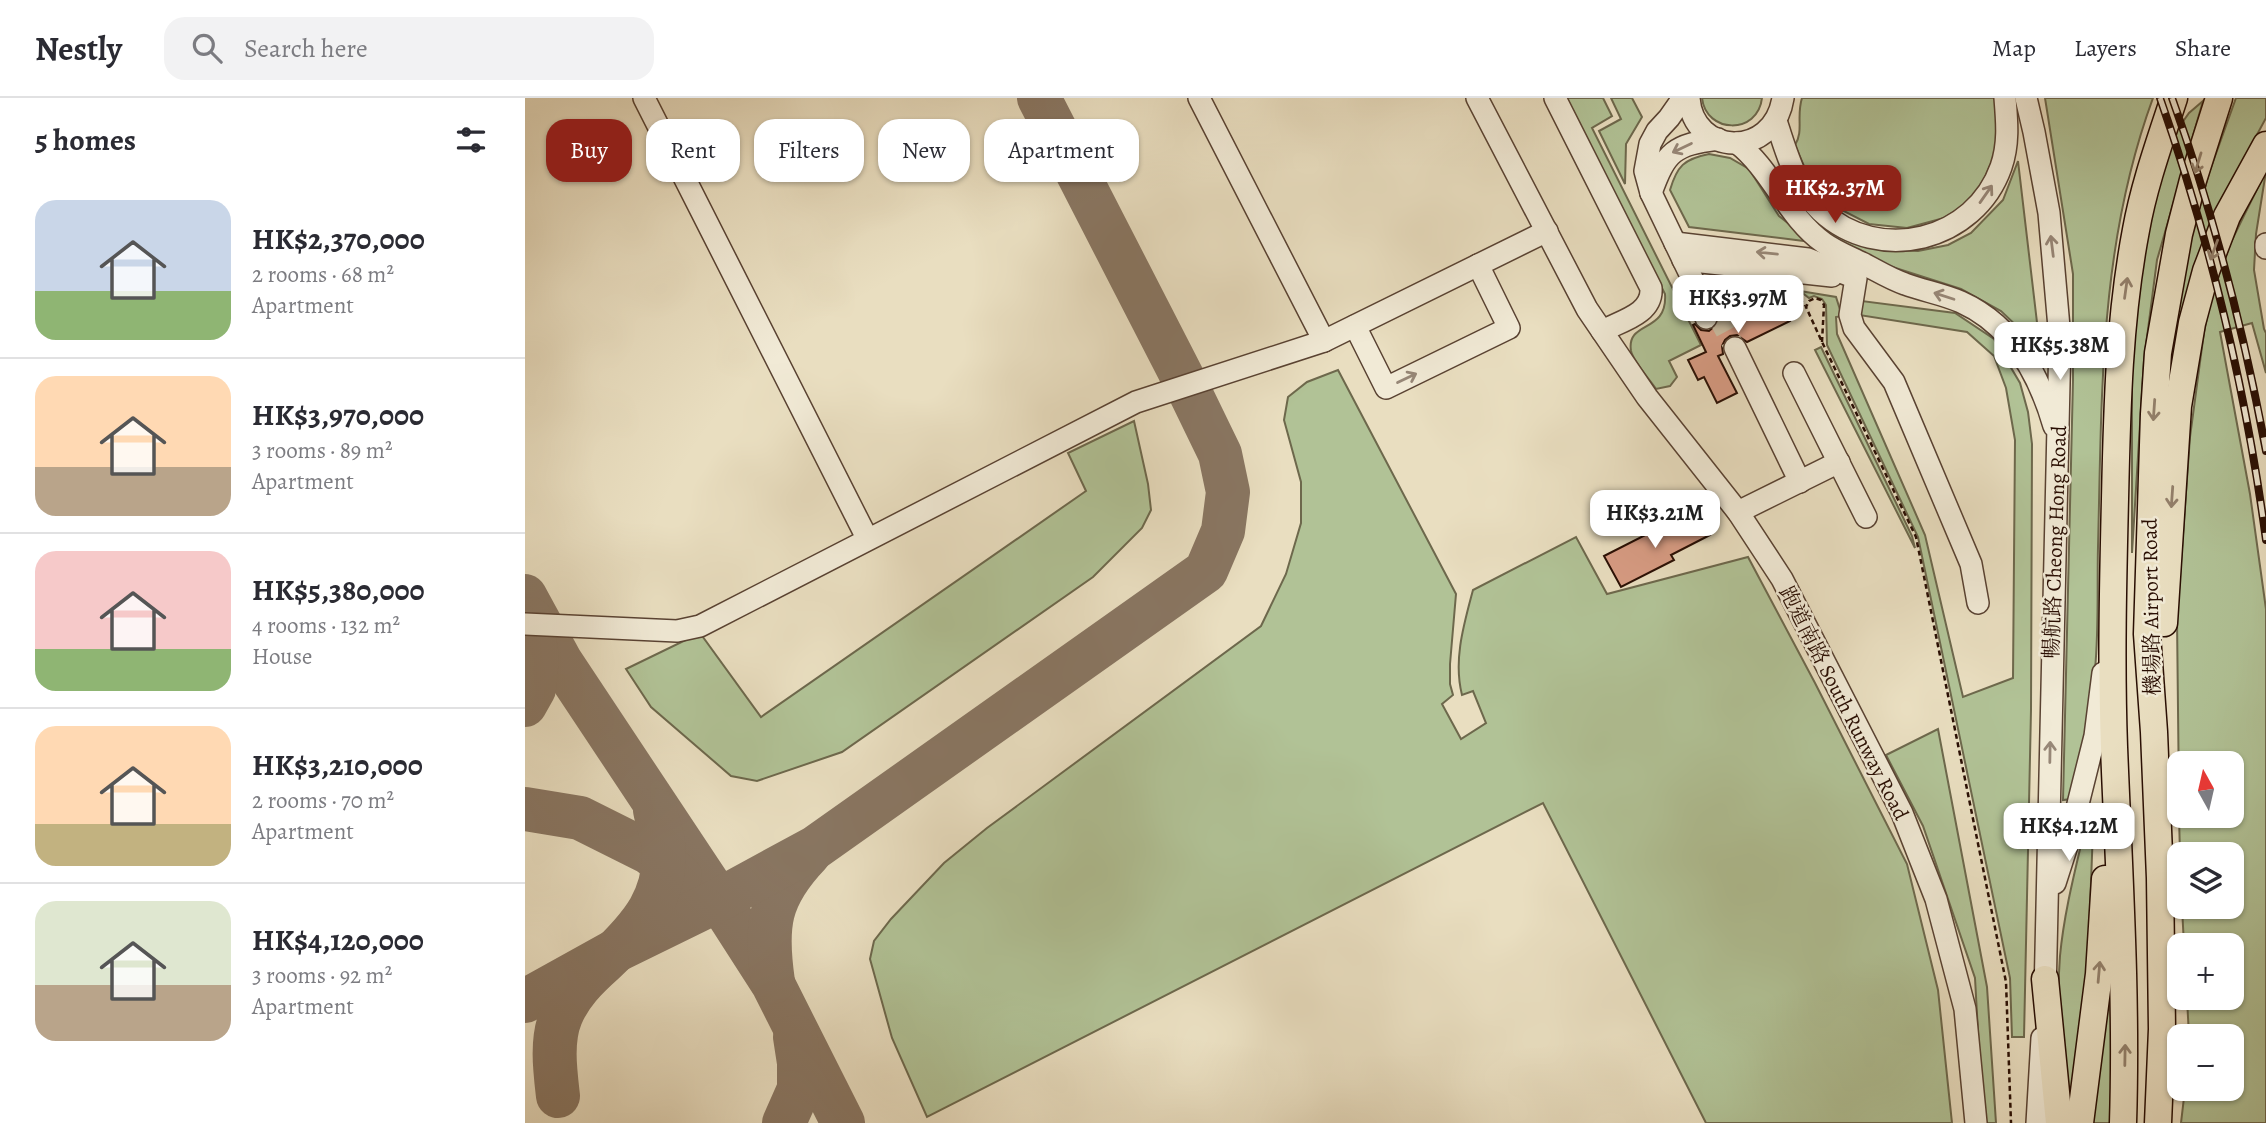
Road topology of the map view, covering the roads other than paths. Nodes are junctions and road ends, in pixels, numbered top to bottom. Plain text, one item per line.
1 (645, 98) edge
2 (1199, 98) edge
3 (1477, 98) edge
4 (1555, 98) edge
5 (1683, 98) edge
6 (1689, 98) edge
7 (1783, 98) edge
8 (2005, 98) edge
9 (2026, 98) edge
10 (2174, 98) edge
11 (2219, 98) edge
12 (1776, 121) junction
13 (1727, 141) junction
14 (2266, 145) edge
15 (1651, 192) junction
16 (1547, 231) junction
17 (1679, 251) junction
18 (1478, 265) junction
19 (1856, 278) junction
20 (1903, 284) junction
21 (1708, 310) tunnel mouth
22 (1355, 326) junction
23 (1602, 331) junction
24 (1324, 341) junction
25 (1729, 351) tunnel mouth
26 (1794, 373) dead end
27 (2057, 438) junction
28 (1839, 462) junction
29 (1794, 484) junction
30 (1738, 512) junction
31 (1866, 517) dead end
32 (867, 538) junction
33 (2112, 601) junction
34 (1978, 603) dead end
35 (525, 624) edge
36 (2154, 732) junction
37 (2114, 745) junction
38 (2047, 905) junction
39 (2045, 979) junction
40 (1976, 1123) edge
41 (2037, 1123) edge
42 (2059, 1123) edge
43 (2080, 1123) edge
44 (2123, 1123) edge
45 (2158, 1123) edge

1 - 32 street
2 - 24 street
3 - 16 street, 跑道南路 South Runway Road
4 - 23 street
5 - 15 street
6 - 13 street
7 - 12 street
12 -> 8 street
27 -> 9 street, 暢航路 Cheong Hong Road
33 -> 10 main road, 機場路 Airport Road
11 -> 36 main road, 機場路 Airport Road
12 - 13 street
13 -> 15 street
13 - 20 street
14 -> 36 main road
15 - 17 street
16 - 18 street
16 - 23 street, 跑道南路 South Runway Road
19 -> 17 street
17 - 21 street
18 - 22 street
22 -> 18 street
19 - 20 street
19 - 34 street
27 -> 20 street
22 - 24 street
23 - 30 street, 跑道南路 South Runway Road
24 - 32 street
25 - 29 street
26 - 28 street
38 -> 27 street, 暢航路 Cheong Hong Road
28 - 29 street
28 - 31 street
29 - 30 street
30 - 40 street, 跑道南路 South Runway Road
32 - 35 street
33 - 37 main road, 機場路 Airport Road
33 - 38 street
36 - 45 main road, 機場路 Airport Road
43 -> 37 main road
44 -> 37 main road, 機場路 Airport Road
38 - 39 street
39 - 41 street
39 - 42 main road

